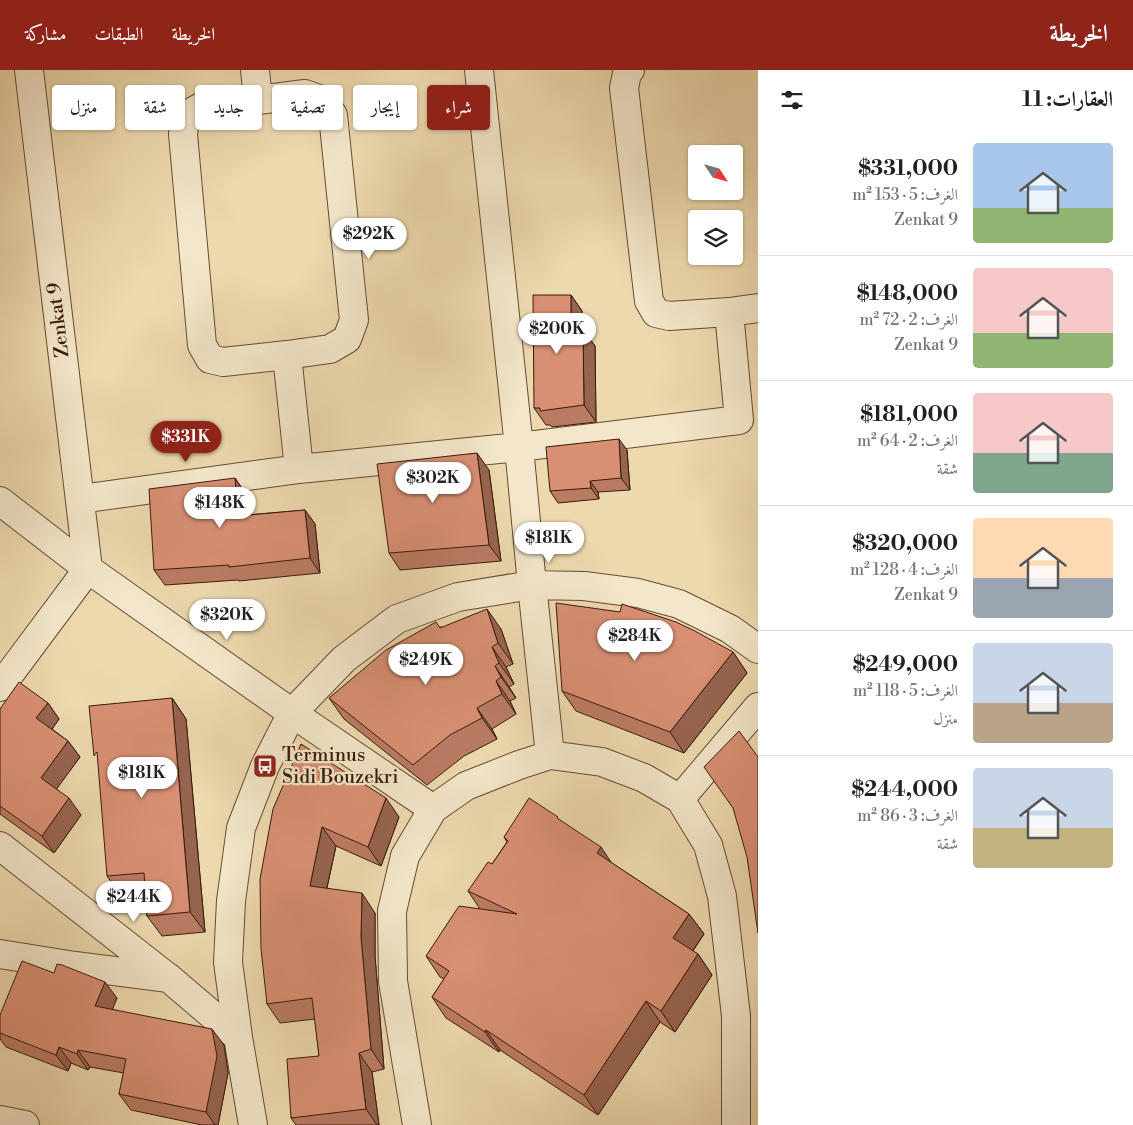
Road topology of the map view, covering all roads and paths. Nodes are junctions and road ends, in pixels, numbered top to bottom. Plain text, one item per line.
1 (29, 70) edge
2 (255, 70) edge
3 (479, 70) edge
4 (630, 70) edge
5 (256, 85) edge
6 (262, 99) edge
7 (195, 111) edge
8 (758, 308) edge
9 (729, 312) junction
10 (287, 355) junction
11 (748, 419) edge
12 (519, 447) junction
13 (299, 469) junction
14 (80, 499) junction
15 (0, 500) edge
16 (88, 569) junction
17 (532, 585) junction
18 (758, 649) edge
19 (3, 675) edge
20 (758, 707) edge
21 (292, 713) junction
22 (550, 755) junction
23 (680, 799) junction
24 (433, 809) junction
25 (0, 846) edge
26 (0, 954) edge
27 (170, 979) junction
28 (238, 1037) junction
29 (0, 1120) edge
30 (25, 1125) edge
31 (252, 1125) edge
32 (417, 1125) edge
33 (736, 1125) edge

1 - 14 street, Zenkat 9
2 - 5 street
3 - 12 street
4 - 9 street
6 - 10 street
7 - 10 street
8 - 9 street
9 - 11 street
10 - 13 street
11 - 12 street
12 - 13 street
12 - 17 street
13 - 14 street
14 - 16 street, Zenkat 9
15 - 16 street
16 - 19 street
16 - 21 street
17 - 18 street
17 - 21 street
17 - 22 street
20 - 23 street
21 - 24 street
21 - 28 street
22 - 23 street
22 - 24 street
23 - 33 street
24 - 32 street
25 - 27 street
26 - 27 street
27 - 28 street
28 - 31 street
29 - 30 street

